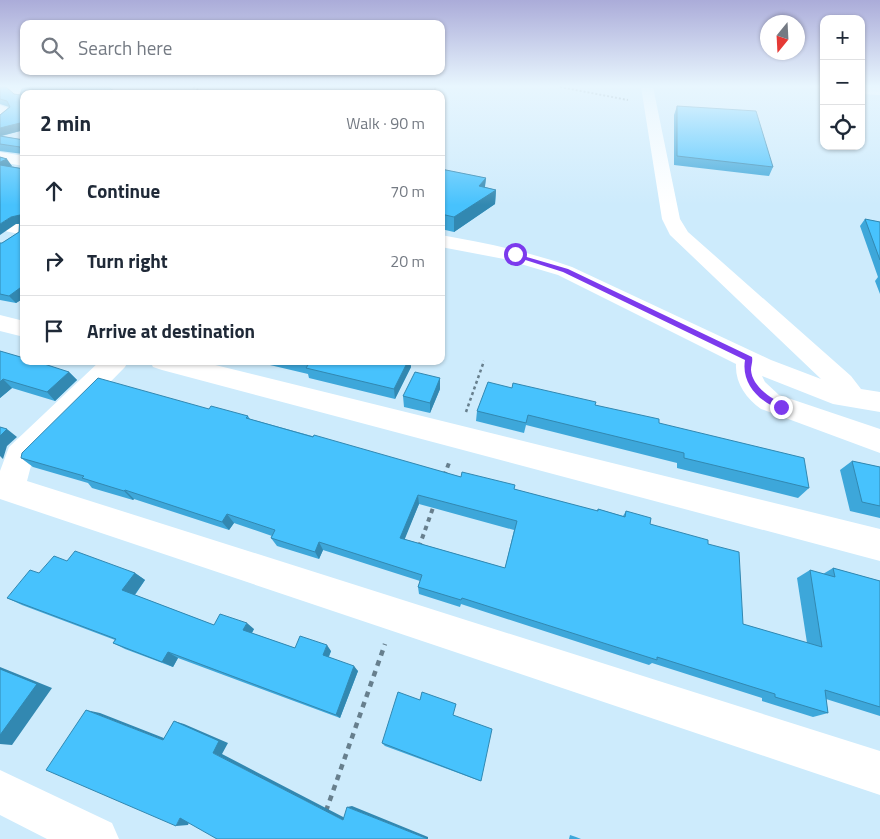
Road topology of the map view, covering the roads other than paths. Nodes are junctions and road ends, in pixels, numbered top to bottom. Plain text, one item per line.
1 (655, 126) edge
2 (0, 157) edge
3 (20, 160) edge
4 (0, 224) edge
5 (20, 228) edge
6 (20, 232) edge
7 (445, 242) edge
8 (0, 245) edge
9 (749, 359) junction
10 (112, 365) edge
11 (178, 365) edge
12 (854, 399) junction
13 (880, 402) edge
14 (880, 441) edge
15 (880, 545) edge
16 (880, 773) edge
17 (0, 792) edge
18 (96, 839) edge

1 - 12 street
2 - 3 street
4 - 5 street
6 - 8 street
7 - 9 street
9 - 12 street
9 - 14 street
10 - 16 street
11 - 15 street
12 - 13 street
17 - 18 street

